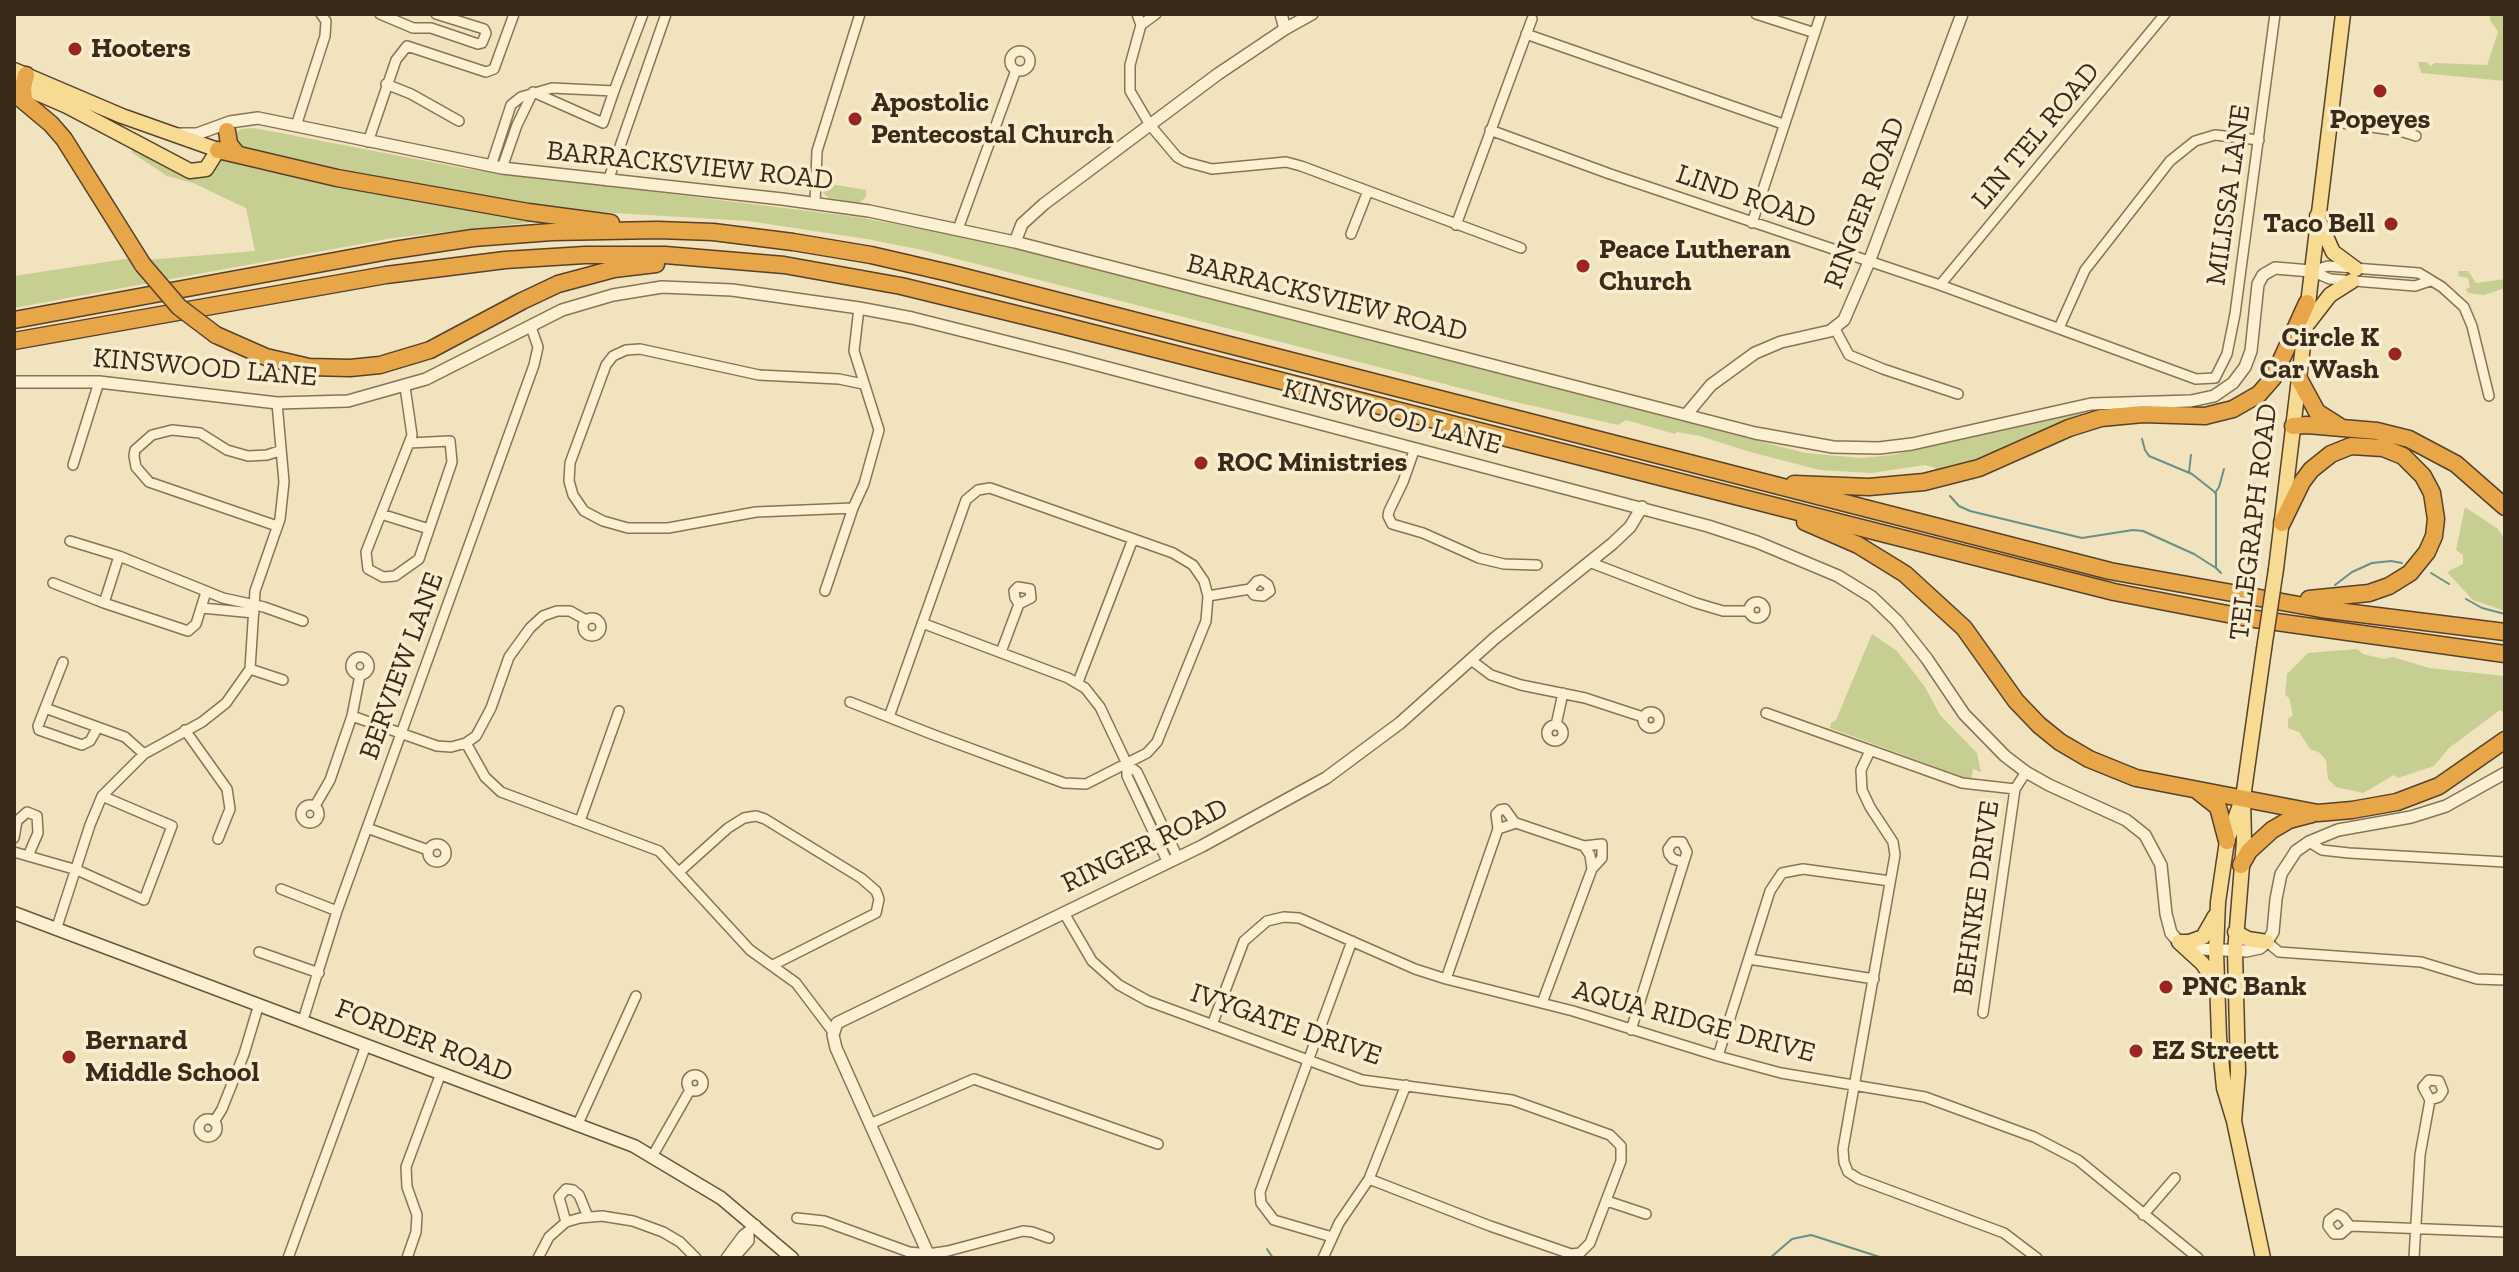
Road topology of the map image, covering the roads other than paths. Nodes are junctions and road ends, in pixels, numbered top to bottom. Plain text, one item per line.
1 (321, 14) edge
2 (380, 14) edge
3 (435, 14) edge
4 (514, 14) edge
5 (643, 14) edge
6 (666, 14) edge
7 (860, 14) edge
8 (1137, 14) edge
9 (1156, 14) edge
10 (1281, 14) edge
11 (1312, 14) edge
12 (1756, 14) edge
13 (1821, 14) edge
14 (1962, 14) edge
15 (2165, 14) edge
16 (2275, 14) edge
17 (2343, 14) edge
18 (1532, 19) dead end
19 (1141, 25) junction
20 (431, 28) junction
21 (1285, 29) junction
22 (1815, 33) junction
23 (1526, 34) junction
24 (1016, 70) dead end
25 (386, 84) junction
26 (19, 85) edge
27 (614, 91) junction
28 (533, 92) junction
29 (459, 121) dead end
30 (2328, 121) junction
31 (1783, 124) junction
32 (1150, 125) junction
33 (234, 126) junction
34 (296, 126) junction
35 (1490, 130) junction
36 (174, 134) junction
37 (2416, 136) dead end
38 (2259, 140) junction
39 (368, 142) junction
40 (218, 150) junction
41 (237, 154) junction
42 (496, 167) junction
43 (608, 181) junction
44 (1368, 191) junction
45 (815, 203) junction
46 (2317, 216) junction
47 (1752, 223) junction
48 (1456, 225) junction
49 (958, 229) junction
50 (628, 230) junction
51 (1351, 234) dead end
52 (1015, 242) junction
53 (1521, 248) dead end
54 (744, 260) junction
55 (1869, 262) junction
56 (2311, 271) junction
57 (2354, 275) junction
58 (1940, 285) junction
59 (2307, 303) junction
60 (859, 308) junction
61 (14, 320) edge
62 (531, 327) junction
63 (2059, 328) junction
64 (1835, 329) junction
65 (2304, 330) junction
66 (14, 341) edge
67 (855, 360) junction
68 (2298, 377) junction
69 (2215, 378) joint
70 (839, 379) junction
71 (14, 382) edge
72 (99, 382) junction
73 (863, 384) junction
74 (405, 387) junction
75 (1958, 394) dead end
76 (2489, 396) dead end
77 (277, 403) junction
78 (1686, 415) junction
79 (2293, 426) junction
80 (2344, 428) junction
81 (409, 443) junction
82 (1415, 448) junction
83 (279, 451) junction
84 (73, 465) dead end
85 (1762, 483) junction
86 (1729, 495) junction
87 (1642, 507) junction
88 (2505, 507) edge
89 (853, 508) junction
90 (381, 514) junction
91 (2282, 523) junction
92 (277, 526) junction
93 (429, 529) junction
94 (1133, 539) junction
95 (70, 541) dead end
96 (119, 556) junction
97 (1589, 562) junction
98 (1537, 565) dead end
99 (53, 583) dead end
100 (1250, 589) dead end
101 (825, 591) dead end
102 (206, 592) junction
103 (1208, 596) junction
104 (2275, 601) junction
105 (104, 603) junction
106 (1019, 604) dead end
107 (202, 608) junction
108 (254, 609) junction
109 (1749, 611) dead end
110 (586, 620) dead end
111 (303, 621) dead end
112 (922, 623) junction
113 (2505, 632) edge
114 (1001, 652) junction
115 (2505, 654) edge
116 (1471, 660) junction
117 (63, 662) dead end
118 (250, 669) junction
119 (360, 675) dead end
120 (283, 680) dead end
121 (1078, 682) junction
122 (1563, 693) junction
123 (850, 702) dead end
124 (45, 708) junction
125 (619, 711) dead end
126 (1766, 713) dead end
127 (352, 716) junction
128 (889, 717) junction
129 (1643, 717) dead end
130 (1556, 725) dead end
131 (98, 727) junction
132 (185, 730) junction
133 (401, 734) junction
134 (2505, 740) edge
135 (466, 743) junction
136 (1870, 751) junction
137 (144, 754) junction
138 (1127, 764) junction
139 (2026, 772) junction
140 (2505, 773) edge
141 (2015, 789) junction
142 (2194, 789) junction
143 (102, 796) junction
144 (2243, 798) junction
145 (315, 806) dead end
146 (2318, 813) junction
147 (580, 821) junction
148 (1515, 823) junction
149 (367, 828) junction
150 (1498, 829) junction
151 (14, 838) edge
152 (218, 839) dead end
153 (2227, 841) junction
154 (2309, 842) junction
155 (428, 850) dead end
156 (1587, 851) junction
157 (14, 852) edge
158 (28, 856) junction
159 (1173, 860) junction
160 (1683, 862) dead end
161 (2505, 862) edge
162 (2241, 865) junction
163 (1592, 869) junction
164 (77, 870) junction
165 (679, 872) junction
166 (1890, 881) junction
167 (281, 889) dead end
168 (337, 911) junction
169 (2218, 912) junction
170 (14, 913) edge
171 (1064, 913) junction
172 (56, 930) junction
173 (2235, 932) junction
174 (1352, 941) junction
175 (2179, 942) junction
176 (2267, 942) junction
177 (2216, 951) junction
178 (259, 952) dead end
179 (2235, 952) junction
180 (1749, 959) junction
181 (773, 965) junction
182 (319, 973) junction
183 (1446, 979) junction
184 (1874, 979) junction
185 (2505, 980) edge
186 (2216, 984) junction
187 (636, 996) dead end
188 (1542, 1003) junction
189 (259, 1004) junction
190 (1983, 1013) dead end
191 (303, 1020) junction
192 (1212, 1025) junction
193 (1631, 1030) junction
194 (833, 1032) junction
195 (366, 1045) junction
196 (1718, 1056) junction
197 (1308, 1061) junction
198 (441, 1073) junction
199 (1406, 1085) junction
200 (1854, 1085) junction
201 (690, 1090) dead end
202 (2430, 1100) dead end
203 (2234, 1121) junction
204 (214, 1122) dead end
205 (870, 1124) junction
206 (577, 1126) junction
207 (1158, 1144) dead end
208 (653, 1155) junction
209 (2175, 1178) dead end
210 (1369, 1179) junction
211 (1607, 1201) junction
212 (1646, 1214) dead end
213 (2143, 1215) junction
214 (588, 1217) junction
215 (797, 1218) dead end
216 (566, 1222) junction
217 (2350, 1226) dead end
218 (2416, 1228) junction
219 (753, 1229) junction
220 (2505, 1232) edge
221 (1332, 1237) junction
222 (1049, 1238) dead end
223 (929, 1256) edge
224 (288, 1258) edge
225 (407, 1258) edge
226 (538, 1258) edge
227 (696, 1258) edge
228 (726, 1258) edge
229 (734, 1258) edge
230 (792, 1258) edge
231 (1323, 1258) edge
232 (2037, 1258) edge
233 (2198, 1258) edge
234 (2263, 1258) edge
235 (2414, 1258) edge

1 - 34 street
2 - 20 street
3 - 20 street
3 - 20 street
4 - 25 street
5 - 27 street
6 - 43 street
7 - 45 street
8 - 19 street
9 - 19 street
10 - 21 street
11 - 21 street
12 - 22 street
13 - 22 street
14 - 55 street, RINGER ROAD
15 - 58 street, LIN TEL ROAD
16 - 38 street, MILISSA LANE
17 - 30 main road, TELEGRAPH ROAD
18 - 23 street
19 - 32 street
21 - 32 street
22 - 31 street
23 - 31 street
23 - 35 street
24 - 49 street
25 - 29 street
25 - 39 street
26 - 36 main road
26 - 40 main road
26 - 54 highway, bridge
27 - 28 street
27 - 28 street
28 - 42 street
30 - 37 street
30 - 46 main road, TELEGRAPH ROAD
31 - 47 street
32 - 44 street
32 - 52 street
33 - 34 street, BARRACKSVIEW ROAD
33 - 36 street, BARRACKSVIEW ROAD
33 - 40 street
33 - 41 highway
34 - 39 street, BARRACKSVIEW ROAD
35 - 47 street, LIND ROAD
35 - 48 street
36 - 40 main road
38 - 63 street
38 - 69 street, MILISSA LANE
39 - 42 street, BARRACKSVIEW ROAD
40 - 41 highway
41 - 50 highway
42 - 43 street, BARRACKSVIEW ROAD
43 - 45 street, BARRACKSVIEW ROAD
44 - 48 street
44 - 51 street
45 - 49 street, BARRACKSVIEW ROAD
46 - 56 main road, TELEGRAPH ROAD
46 - 57 main road
47 - 55 street, LIND ROAD
48 - 53 street
49 - 52 street, BARRACKSVIEW ROAD
50 - 61 highway
50 - 85 highway
52 - 78 street, BARRACKSVIEW ROAD
54 - 66 highway
54 - 86 highway
55 - 58 street, LIND ROAD
55 - 64 street, RINGER ROAD
56 - 57 street, BARRACKSVIEW ROAD
56 - 59 main road, TELEGRAPH ROAD
56 - 78 street, BARRACKSVIEW ROAD
57 - 65 main road
57 - 76 street, BARRACKSVIEW ROAD
58 - 63 street, LIND ROAD
59 - 65 main road, TELEGRAPH ROAD
59 - 85 highway
60 - 62 street, KINSWOOD LANE
60 - 67 street
60 - 82 street, KINSWOOD LANE
62 - 74 street, KINSWOOD LANE
62 - 133 street, BERVIEW LANE
63 - 69 street, LIND ROAD
64 - 75 street
64 - 78 street, RINGER ROAD
65 - 68 main road, TELEGRAPH ROAD
67 - 70 street
67 - 73 street
68 - 79 main road, TELEGRAPH ROAD
68 - 80 highway
70 - 73 street
70 - 89 street
71 - 72 street, KINSWOOD LANE
72 - 77 street, KINSWOOD LANE
72 - 84 street
73 - 89 street
74 - 77 street, KINSWOOD LANE
74 - 81 street
77 - 83 street
79 - 80 highway
79 - 91 main road, TELEGRAPH ROAD
80 - 88 highway
81 - 90 street
81 - 93 street
82 - 87 street, KINSWOOD LANE
82 - 98 street
83 - 92 street
83 - 92 street
85 - 104 highway
86 - 115 highway
86 - 142 highway
87 - 97 street, RINGER ROAD
87 - 139 street, KINSWOOD LANE
89 - 101 street
90 - 93 street
90 - 93 street
91 - 104 highway
91 - 144 main road, TELEGRAPH ROAD, bridge
92 - 108 street
94 - 103 street
94 - 112 street
94 - 121 street
95 - 96 street
96 - 102 street
96 - 105 street
97 - 109 street
97 - 116 street, RINGER ROAD
99 - 105 street
100 - 103 street
102 - 107 street
102 - 108 street
103 - 138 street
104 - 113 highway
105 - 107 street
106 - 114 street
107 - 108 street
108 - 111 street
108 - 118 street
110 - 135 street
112 - 114 street
112 - 128 street
114 - 121 street
116 - 122 street
116 - 159 street, RINGER ROAD
117 - 124 street
118 - 120 street
118 - 132 street
119 - 127 street
121 - 138 street
122 - 129 street
122 - 130 street
123 - 128 street
124 - 131 street
124 - 131 street
125 - 147 street
126 - 136 street
127 - 133 street
127 - 145 street
128 - 138 street
131 - 137 street
132 - 137 street
132 - 152 street
133 - 135 street
133 - 149 street, BERVIEW LANE
134 - 146 highway
135 - 147 street
136 - 141 street
136 - 166 street
137 - 143 street
138 - 159 street
139 - 141 street
139 - 175 street, KINSWOOD LANE
140 - 154 street
141 - 190 street, BEHNKE DRIVE
142 - 144 highway
142 - 153 highway
143 - 164 street
143 - 164 street
144 - 146 highway
144 - 153 main road, TELEGRAPH ROAD
144 - 162 main road, TELEGRAPH ROAD
146 - 162 highway
147 - 165 street
148 - 150 street
148 - 150 street
148 - 156 street
149 - 155 street
149 - 168 street, BERVIEW LANE
150 - 183 street
151 - 158 street
153 - 169 main road, TELEGRAPH ROAD
154 - 161 street
154 - 176 street
156 - 163 street
156 - 163 street
157 - 158 street
158 - 164 street
159 - 171 street, RINGER ROAD
160 - 193 street
162 - 173 main road, TELEGRAPH ROAD
163 - 188 street
164 - 172 street
165 - 181 street
165 - 181 street
166 - 180 street
166 - 184 street
167 - 168 street
168 - 182 street, BERVIEW LANE
169 - 175 main road
169 - 177 main road, TELEGRAPH ROAD
170 - 172 main road, FORDER ROAD
171 - 192 street, IVYGATE DRIVE
171 - 194 street, RINGER ROAD
172 - 189 main road, FORDER ROAD
173 - 176 main road
173 - 179 main road, TELEGRAPH ROAD
174 - 183 street, AQUA RIDGE DRIVE
174 - 192 street, AQUA RIDGE DRIVE
174 - 197 street
175 - 177 street
175 - 186 main road
176 - 179 street
176 - 185 street
177 - 179 street
177 - 186 main road, TELEGRAPH ROAD
178 - 182 street
179 - 203 main road, TELEGRAPH ROAD
180 - 184 street
180 - 196 street
181 - 194 street
182 - 191 street, BERVIEW LANE
183 - 188 street, AQUA RIDGE DRIVE
184 - 200 street
186 - 203 main road, TELEGRAPH ROAD
187 - 206 street
188 - 193 street, AQUA RIDGE DRIVE
189 - 191 main road, FORDER ROAD
189 - 204 street
191 - 195 main road, FORDER ROAD
192 - 197 street, IVYGATE DRIVE
193 - 196 street, AQUA RIDGE DRIVE
194 - 205 street
195 - 198 main road, FORDER ROAD
195 - 224 street
196 - 200 street, AQUA RIDGE DRIVE
197 - 199 street, IVYGATE DRIVE
197 - 221 street
198 - 206 main road, FORDER ROAD
198 - 225 street
199 - 210 street
199 - 211 street, IVYGATE DRIVE
200 - 213 street, AQUA RIDGE DRIVE
200 - 232 street
201 - 208 street
202 - 218 street
203 - 234 main road, TELEGRAPH ROAD
205 - 207 street
205 - 223 street
206 - 208 main road, FORDER ROAD
208 - 219 main road, FORDER ROAD
209 - 213 street
210 - 211 street
210 - 221 street
211 - 212 street
213 - 233 street, AQUA RIDGE DRIVE
214 - 216 street
214 - 216 street
214 - 227 street
215 - 223 street
216 - 226 street
217 - 218 street
218 - 220 street
218 - 235 street
219 - 228 street
219 - 229 street
219 - 230 main road, FORDER ROAD
221 - 231 street
222 - 223 street

